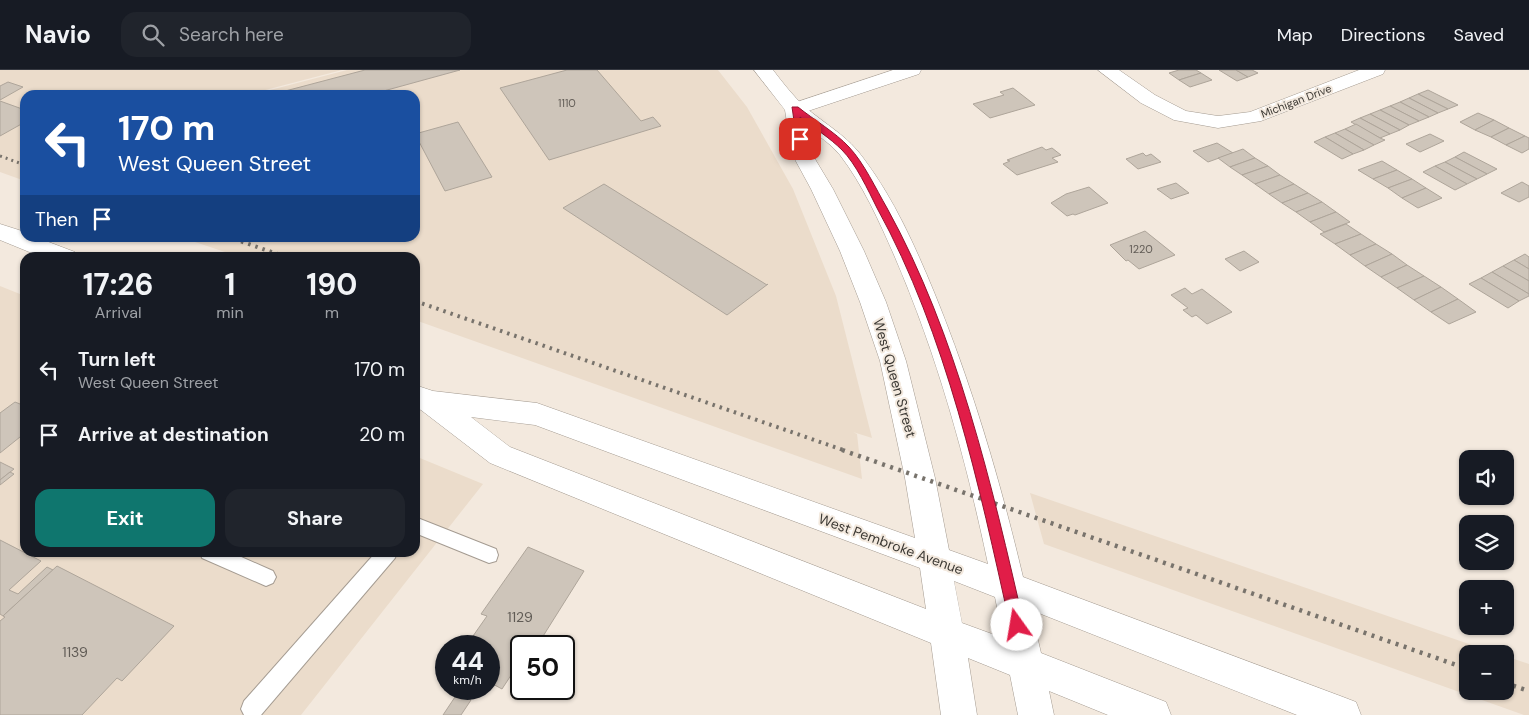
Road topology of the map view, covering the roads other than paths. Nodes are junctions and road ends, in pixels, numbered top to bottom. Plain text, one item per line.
1 (763, 70) edge
2 (912, 70) edge
3 (1107, 70) edge
4 (1376, 70) edge
5 (795, 109) junction
6 (0, 231) edge
7 (20, 239) edge
8 (27, 242) edge
9 (52, 252) edge
10 (423, 399) edge
11 (420, 527) edge
12 (489, 555) dead end
13 (220, 557) edge
14 (384, 557) edge
15 (934, 560) junction
16 (266, 578) dead end
17 (1008, 587) junction
18 (947, 632) junction
19 (1026, 663) junction
20 (252, 709) dead end
21 (959, 715) edge
22 (1036, 715) edge
23 (1153, 715) edge
24 (1343, 715) edge

1 - 5 main road
2 - 5 main road
3 - 4 main road, Michigan Drive
5 - 15 main road, West Queen Street
5 - 17 main road
6 - 7 main road
8 - 9 main road
10 - 15 main road, West Pembroke Avenue
10 - 18 main road, West Pembroke Avenue
11 - 12 lane
13 - 16 lane
14 - 20 lane
15 - 17 main road, West Pembroke Avenue
15 - 18 main road, West Queen Street
17 - 19 main road
17 - 24 main road, West Pembroke Avenue
18 - 19 main road, West Pembroke Avenue
18 - 21 main road, West Queen Street
19 - 22 main road
19 - 23 main road, West Pembroke Avenue

